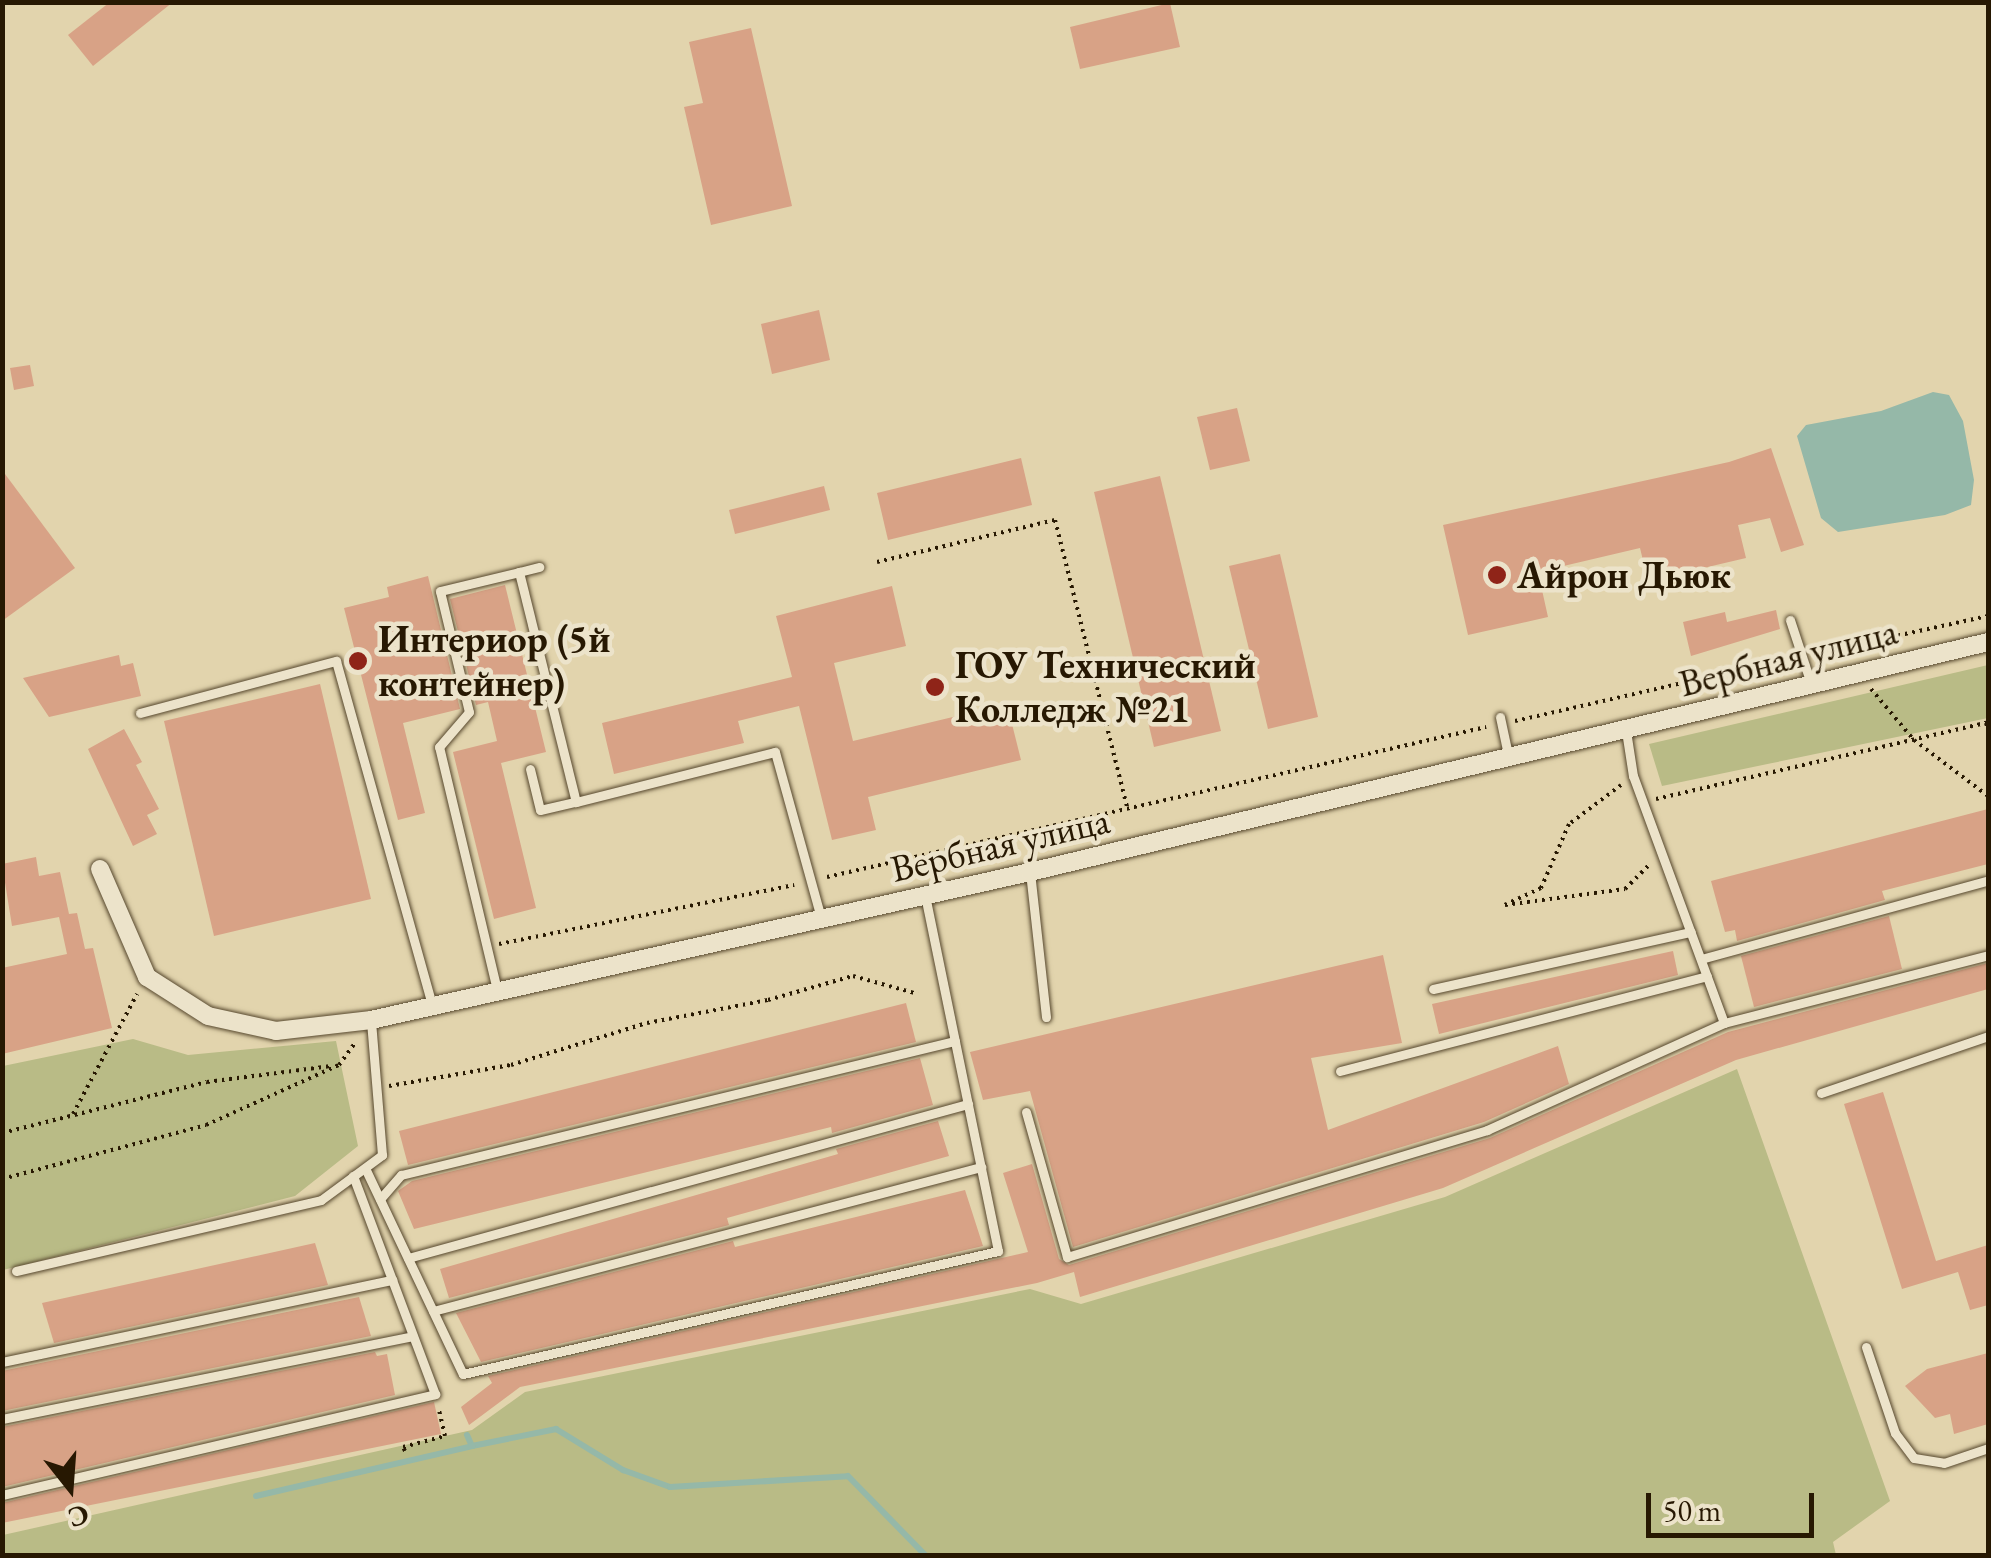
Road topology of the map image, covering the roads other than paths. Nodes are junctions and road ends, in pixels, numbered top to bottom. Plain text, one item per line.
1 (539, 567) dead end
2 (519, 572) junction
3 (1790, 620) dead end
4 (1988, 642) edge
5 (1810, 684) junction
6 (140, 713) dead end
7 (1501, 720) road end
8 (1626, 731) junction
9 (1509, 758) junction
10 (530, 769) dead end
11 (576, 802) junction
12 (100, 868) dead end
13 (1030, 872) junction
14 (1987, 882) edge
15 (925, 895) junction
16 (821, 918) junction
17 (1691, 932) junction
18 (1988, 955) edge
19 (1700, 958) junction
20 (1707, 976) junction
21 (1433, 988) dead end
22 (497, 990) junction
23 (432, 1006) junction
24 (1046, 1016) dead end
25 (372, 1020) junction
26 (1724, 1022) junction
27 (1988, 1036) edge
28 (955, 1041) junction
29 (1340, 1071) dead end
30 (1821, 1092) dead end
31 (968, 1104) junction
32 (1026, 1112) dead end
33 (981, 1167) junction
34 (365, 1168) junction
35 (353, 1176) junction
36 (380, 1199) junction
37 (408, 1258) junction
38 (16, 1272) dead end
39 (392, 1280) junction
40 (433, 1311) junction
41 (413, 1336) junction
42 (1866, 1347) dead end
43 (2, 1362) edge
44 (2, 1420) edge
45 (1988, 1448) edge
46 (2, 1495) edge

1 - 2 lane
2 - 11 lane
2 - 22 lane
3 - 5 lane
4 - 5 street, Вербная улица
5 - 8 street, Вербная улица
6 - 23 lane
7 - 9 lane
8 - 9 street, Вербная улица
8 - 17 lane
9 - 13 street, Вербная улица
10 - 11 lane
11 - 16 lane
12 - 25 street, Вербная улица
13 - 15 street, Вербная улица
13 - 24 lane
14 - 19 lane
15 - 16 street, Вербная улица
15 - 28 lane
16 - 22 street, Вербная улица
17 - 19 lane
17 - 21 lane
18 - 26 lane
19 - 20 lane
20 - 26 lane
20 - 29 lane
22 - 23 street, Вербная улица
23 - 25 street, Вербная улица
25 - 34 lane
26 - 32 lane
27 - 30 lane
28 - 31 lane
28 - 36 lane
31 - 33 lane
31 - 37 lane
33 - 40 lane
33 - 40 lane
34 - 35 lane
34 - 36 lane
35 - 38 lane
35 - 39 lane
36 - 37 lane
37 - 40 lane
39 - 41 lane
39 - 43 lane
41 - 44 lane
41 - 46 lane
42 - 45 lane

